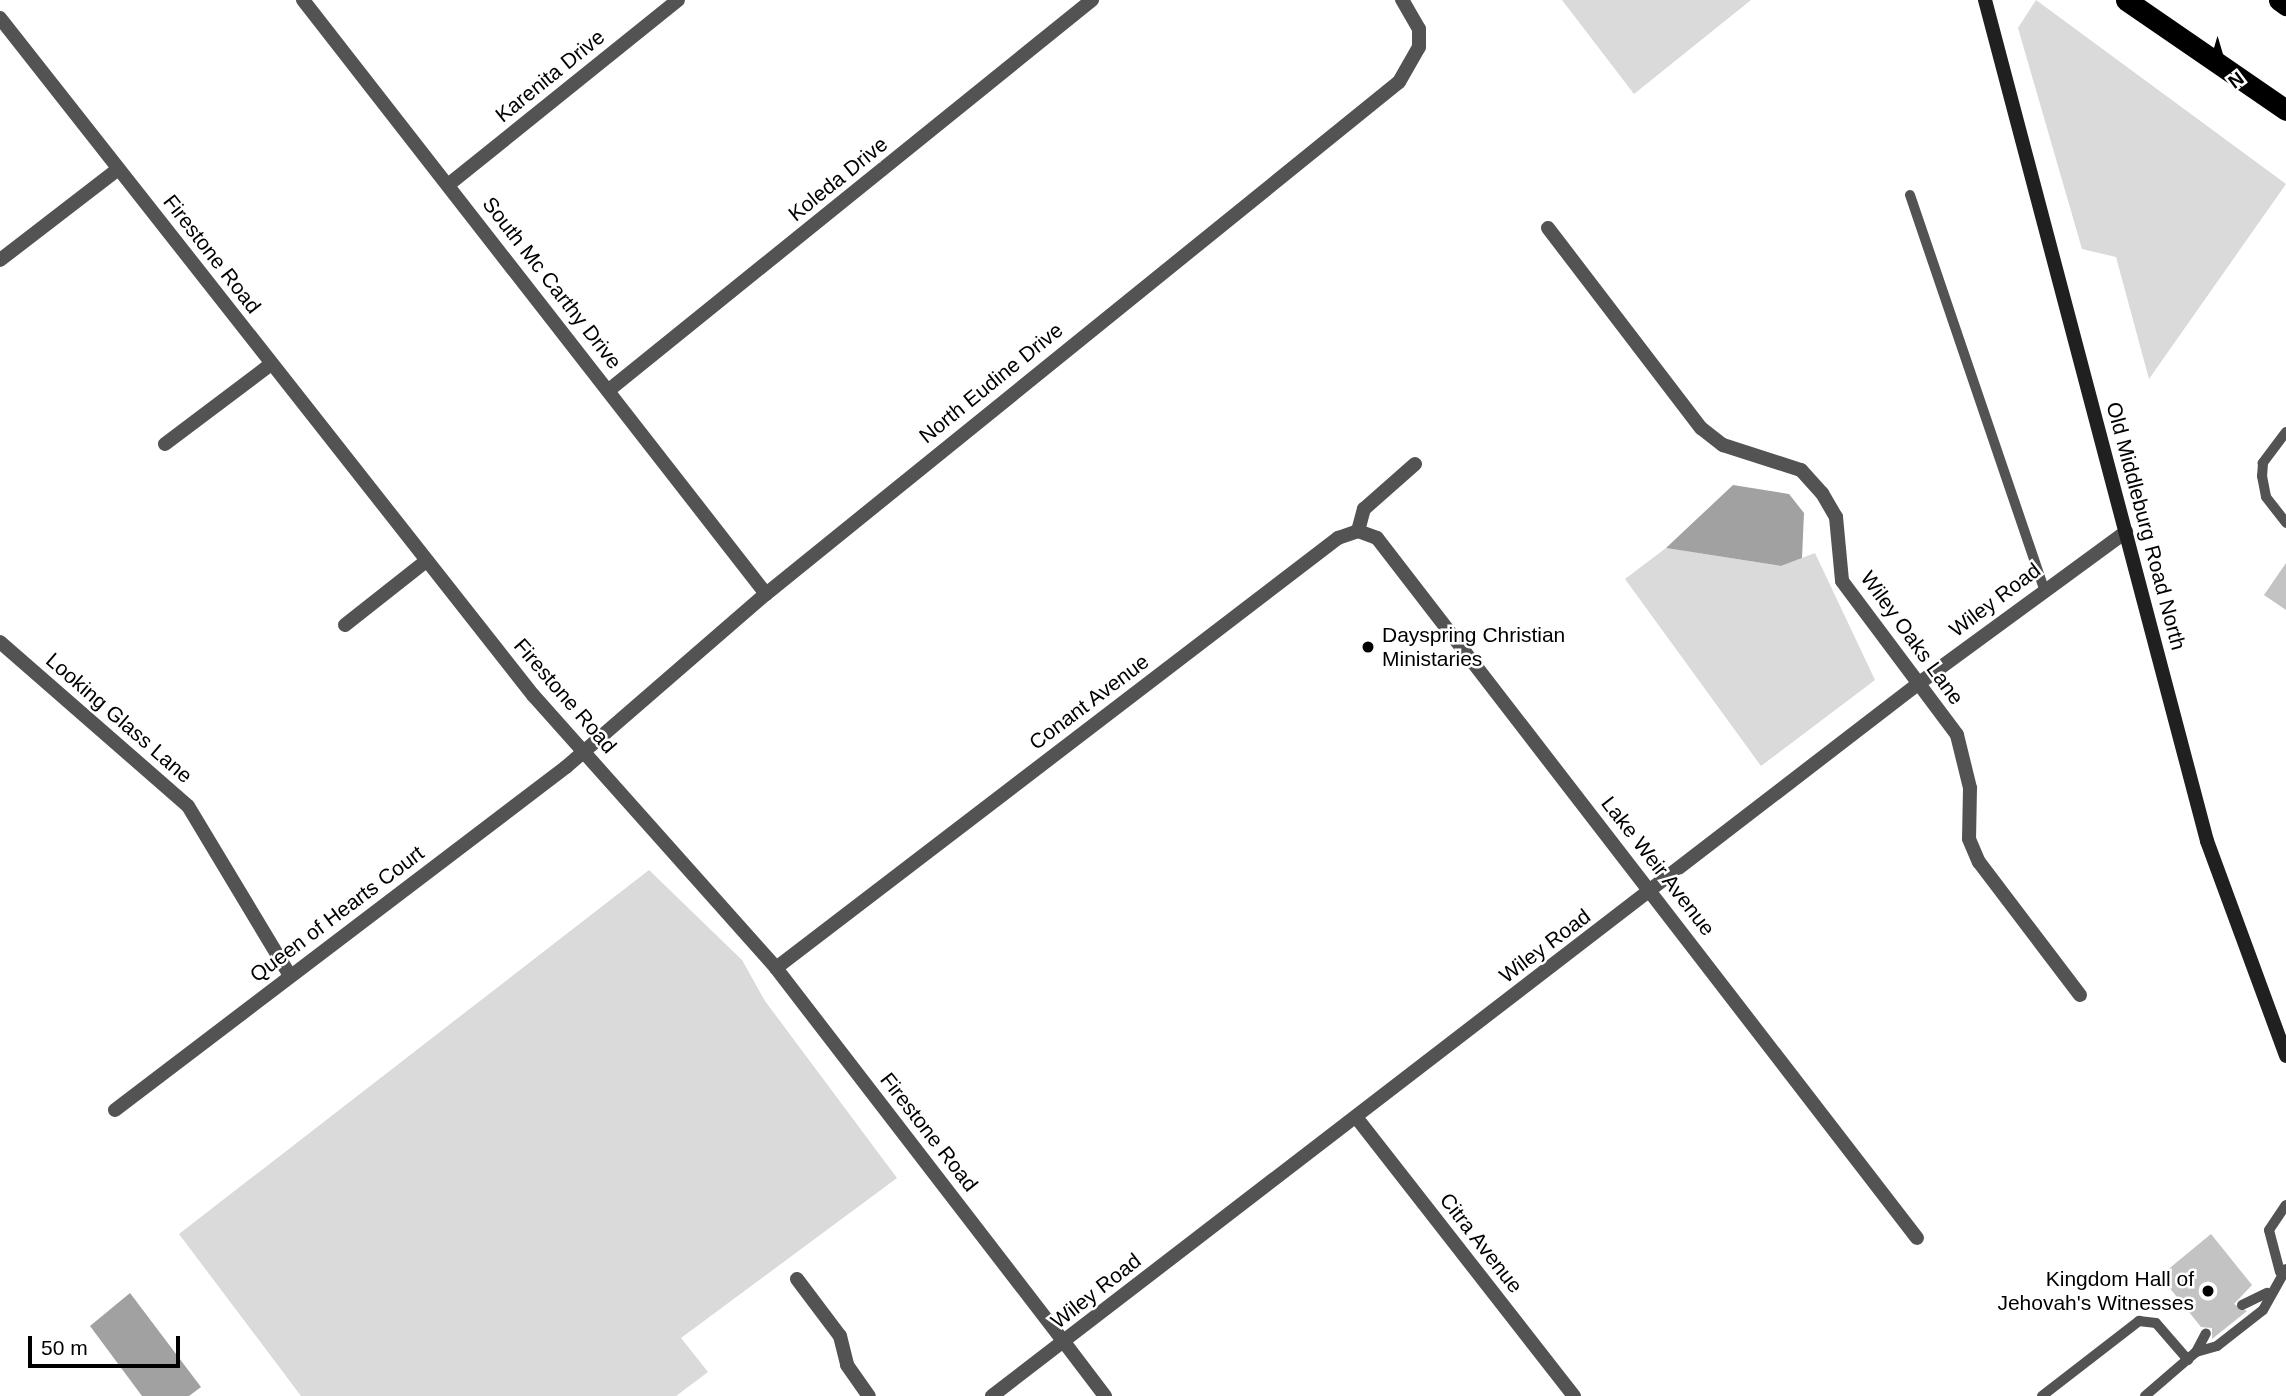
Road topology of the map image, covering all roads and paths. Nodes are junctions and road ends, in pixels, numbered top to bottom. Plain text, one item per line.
1 (303, 0) edge
2 (678, 0) edge
3 (1092, 0) edge
4 (1402, 0) edge
5 (1985, 0) edge
6 (2126, 0) edge
7 (2279, 0) edge
8 (2286, 5) edge
9 (0, 18) edge
10 (2286, 110) edge
11 (118, 169) junction
12 (448, 185) junction
13 (1910, 195) dead end
14 (1548, 228) dead end
15 (0, 260) edge
16 (271, 364) junction
17 (609, 390) junction
18 (2286, 432) edge
19 (165, 444) dead end
20 (1415, 464) dead end
21 (2286, 523) edge
22 (1358, 531) junction
23 (2126, 533) junction
24 (426, 561) junction
25 (2044, 589) junction
26 (766, 594) junction
27 (345, 625) dead end
28 (0, 642) edge
29 (1918, 684) junction
30 (581, 747) junction
31 (1651, 891) junction
32 (776, 968) junction
33 (290, 976) junction
34 (2080, 995) dead end
35 (2281, 1029) edge
36 (2286, 1056) edge
37 (115, 1110) dead end
38 (1356, 1117) junction
39 (2286, 1205) edge
40 (1917, 1238) dead end
41 (2283, 1270) edge
42 (797, 1279) dead end
43 (2267, 1293) junction
44 (2242, 1305) dead end
45 (2206, 1333) dead end
46 (1064, 1342) junction
47 (2192, 1356) junction
48 (869, 1396) edge
49 (992, 1396) edge
50 (1105, 1396) edge
51 (1574, 1396) edge
52 (2042, 1396) edge
53 (2145, 1396) edge

1 - 12 street, South Mc Carthy Drive
2 - 12 street, Karenita Drive
3 - 17 street, Koleda Drive
4 - 26 street, North Eudine Drive
5 - 23 main road, Old Middleburg Road North
6 - 10 highway
7 - 8 highway
9 - 11 street, Firestone Road
11 - 15 street
11 - 16 street, Firestone Road
12 - 17 street, South Mc Carthy Drive
13 - 25 lane
14 - 29 street, Wiley Oaks Lane
16 - 19 street
16 - 24 street, Firestone Road
17 - 26 street, South Mc Carthy Drive
18 - 21 lane
20 - 22 street
22 - 31 street, Lake Weir Avenue
22 - 32 street, Conant Avenue
23 - 25 street, Wiley Road
23 - 35 main road, Old Middleburg Road North
24 - 27 street
24 - 30 street, Firestone Road
25 - 29 street, Wiley Road
26 - 30 street, North Eudine Drive
28 - 33 street, Looking Glass Lane
29 - 31 street, Wiley Road
29 - 34 street, Wiley Oaks Lane
30 - 32 street, Firestone Road
30 - 33 street, Queen of Hearts Court
31 - 38 street, Wiley Road
31 - 40 street, Lake Weir Avenue
32 - 46 street, Firestone Road
33 - 37 street, Queen of Hearts Court
35 - 36 main road, Old Middleburg Road North
38 - 46 street, Wiley Road
38 - 51 street, Citra Avenue
39 - 41 lane
41 - 43 lane
42 - 48 street
43 - 44 lane
43 - 47 lane
45 - 47 lane
46 - 49 street, Wiley Road
46 - 50 street, Firestone Road
47 - 52 lane
47 - 53 lane

